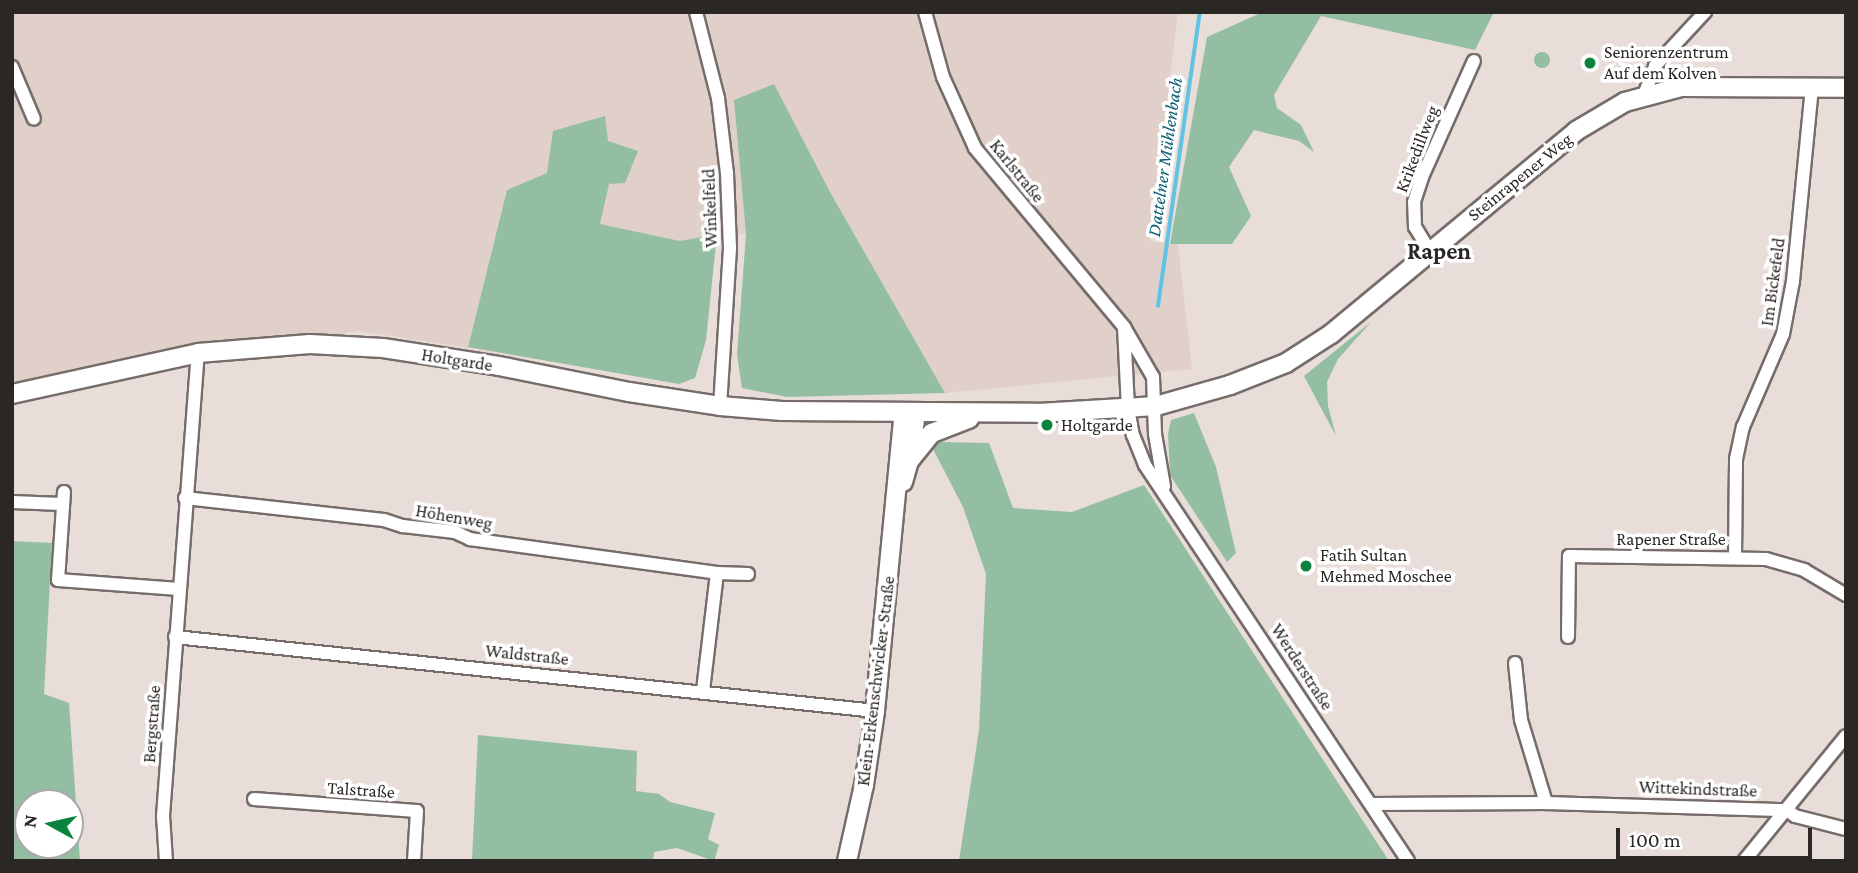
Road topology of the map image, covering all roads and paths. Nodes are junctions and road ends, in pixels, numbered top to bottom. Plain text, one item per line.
1 (696, 12) edge
2 (925, 12) edge
3 (1705, 12) edge
4 (1474, 61) dead end
5 (12, 67) edge
6 (1812, 87) junction
7 (1846, 88) edge
8 (1644, 95) junction
9 (34, 119) dead end
10 (1429, 250) junction
11 (1125, 327) junction
12 (198, 353) junction
13 (12, 394) edge
14 (720, 406) junction
15 (1156, 406) junction
16 (1128, 408) junction
17 (910, 412) junction
18 (996, 413) junction
19 (909, 461) junction
20 (1165, 494) junction
21 (185, 498) junction
22 (897, 500) junction
23 (12, 502) edge
24 (1735, 557) junction
25 (718, 573) junction
26 (748, 574) dead end
27 (179, 589) junction
28 (1846, 595) edge
29 (175, 637) junction
30 (1568, 637) dead end
31 (1514, 663) dead end
32 (703, 690) junction
33 (875, 711) junction
34 (1846, 736) edge
35 (254, 799) dead end
36 (1546, 803) junction
37 (1371, 804) junction
38 (1787, 810) junction
39 (1846, 830) edge
40 (166, 861) edge
41 (414, 861) edge
42 (847, 861) edge
43 (1408, 861) edge
44 (1744, 861) edge

1 - 14 street, Winkelfeld
2 - 11 street, Karlstraße
3 - 8 street
4 - 10 street, Krikedillweg
5 - 9 street
6 - 7 street, Steinrapener Weg
6 - 8 street, Steinrapener Weg
6 - 24 street, Im Bickefeld
8 - 10 street, Steinrapener Weg
10 - 15 street, Steinrapener Weg
11 - 15 street, Karlstraße
11 - 16 street
12 - 13 street, Holtgarde
12 - 14 street, Holtgarde
12 - 21 street, Bergstraße
14 - 17 street, Holtgarde
15 - 16 street, Steinrapener Weg
15 - 20 street, Werderstraße
16 - 18 street, Steinrapener Weg
16 - 20 street, Werderstraße
17 - 18 street, Steinrapener Weg
17 - 19 street, Klein-Erkenschwicker-Straße
17 - 22 street, Klein-Erkenschwicker-Straße
18 - 19 street, Klein-Erkenschwicker-Straße
19 - 22 street, Klein-Erkenschwicker-Straße
20 - 37 street, Werderstraße
21 - 25 street, Höhenweg
21 - 27 street, Bergstraße
22 - 33 street, Klein-Erkenschwicker-Straße
23 - 27 street
24 - 28 street, Rapener Straße
24 - 30 street, Rapener Straße
25 - 26 street, Höhenweg
25 - 32 street
27 - 29 street, Bergstraße
29 - 32 street, Waldstraße
29 - 40 street, Bergstraße
31 - 36 street
32 - 33 street, Waldstraße
33 - 42 street, Klein-Erkenschwicker-Straße
34 - 38 street
35 - 41 street, Talstraße
36 - 37 street, Wittekindstraße
36 - 38 street, Wittekindstraße
37 - 43 street, Werderstraße
38 - 39 street, Wittekindstraße
38 - 44 street

